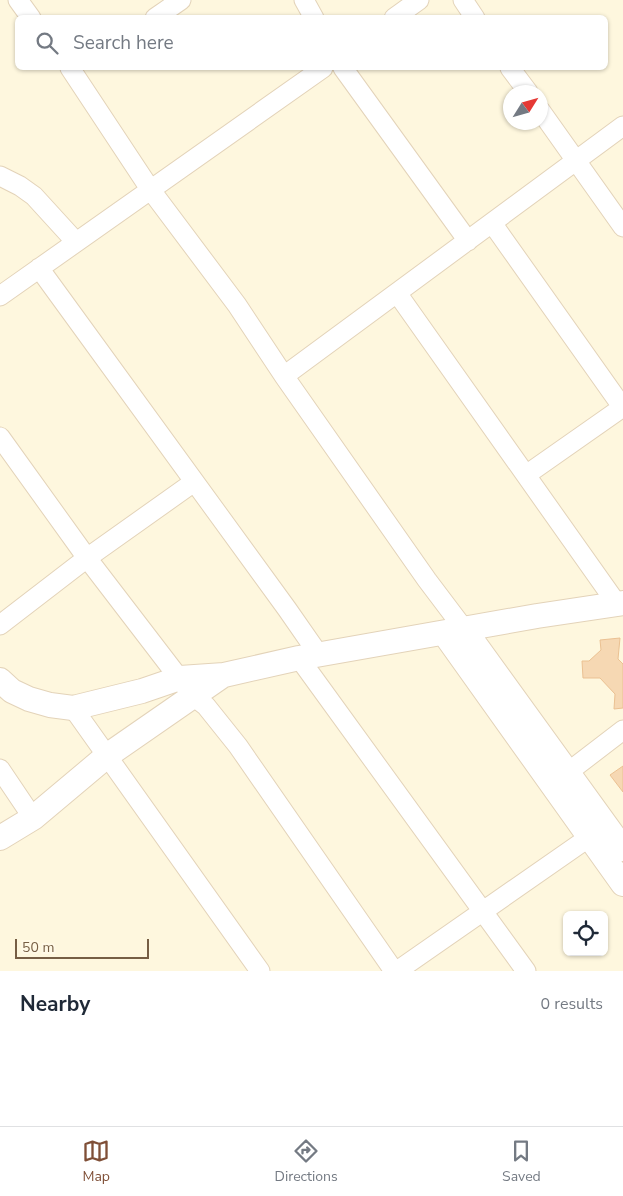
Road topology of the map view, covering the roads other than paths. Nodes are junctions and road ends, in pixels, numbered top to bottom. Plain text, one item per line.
1 (18, 0) edge
2 (182, 0) edge
3 (304, 0) edge
4 (419, 0) edge
5 (463, 0) edge
6 (30, 15) edge
7 (160, 15) edge
8 (312, 15) edge
9 (398, 15) edge
10 (473, 15) edge
11 (75, 70) edge
12 (320, 70) edge
13 (345, 70) edge
14 (512, 70) edge
15 (523, 85) edge
16 (548, 121) edge
17 (623, 126) edge
18 (576, 161) junction
19 (0, 176) edge
20 (150, 190) junction
21 (492, 223) junction
22 (623, 227) edge
23 (468, 240) junction
24 (76, 242) junction
25 (38, 268) junction
26 (397, 293) junction
27 (0, 296) edge
28 (284, 376) junction
29 (623, 407) edge
30 (0, 437) edge
31 (6, 457) edge
32 (526, 475) junction
33 (194, 482) junction
34 (87, 558) junction
35 (620, 603) edge
36 (0, 626) edge
37 (454, 631) junction
38 (309, 656) junction
39 (0, 680) edge
40 (186, 686) junction
41 (73, 708) junction
42 (623, 730) edge
43 (108, 755) junction
44 (0, 769) edge
45 (567, 773) junction
46 (33, 818) junction
47 (597, 832) junction
48 (0, 838) edge
49 (623, 849) edge
50 (623, 884) edge
51 (482, 911) junction
52 (260, 971) edge
53 (395, 971) edge
54 (526, 971) edge

1 - 6 street
2 - 7 street
3 - 8 street
4 - 9 street
5 - 10 street
11 - 20 street
12 - 20 street
13 - 23 street
14 - 15 street
16 - 18 street
17 - 18 street
18 - 21 street
18 - 22 street
19 - 24 street
20 - 24 street
20 - 28 street
21 - 23 street
21 - 29 street
23 - 26 street
24 - 25 street
25 - 27 street
25 - 33 street
26 - 28 street
26 - 32 street
28 - 37 street
29 - 32 street
30 - 31 street
31 - 34 street
32 - 35 street
33 - 34 street
33 - 38 street
34 - 36 street
34 - 40 street
35 - 37 street
37 - 38 street
37 - 45 street
37 - 47 street
38 - 40 street
38 - 51 street
39 - 41 street
40 - 41 street
40 - 43 street
40 - 53 street
41 - 43 street
42 - 45 street
43 - 46 street
43 - 52 street
44 - 46 street
45 - 47 street
46 - 48 street
47 - 49 street
47 - 50 street
47 - 51 street
51 - 53 street
51 - 54 street

